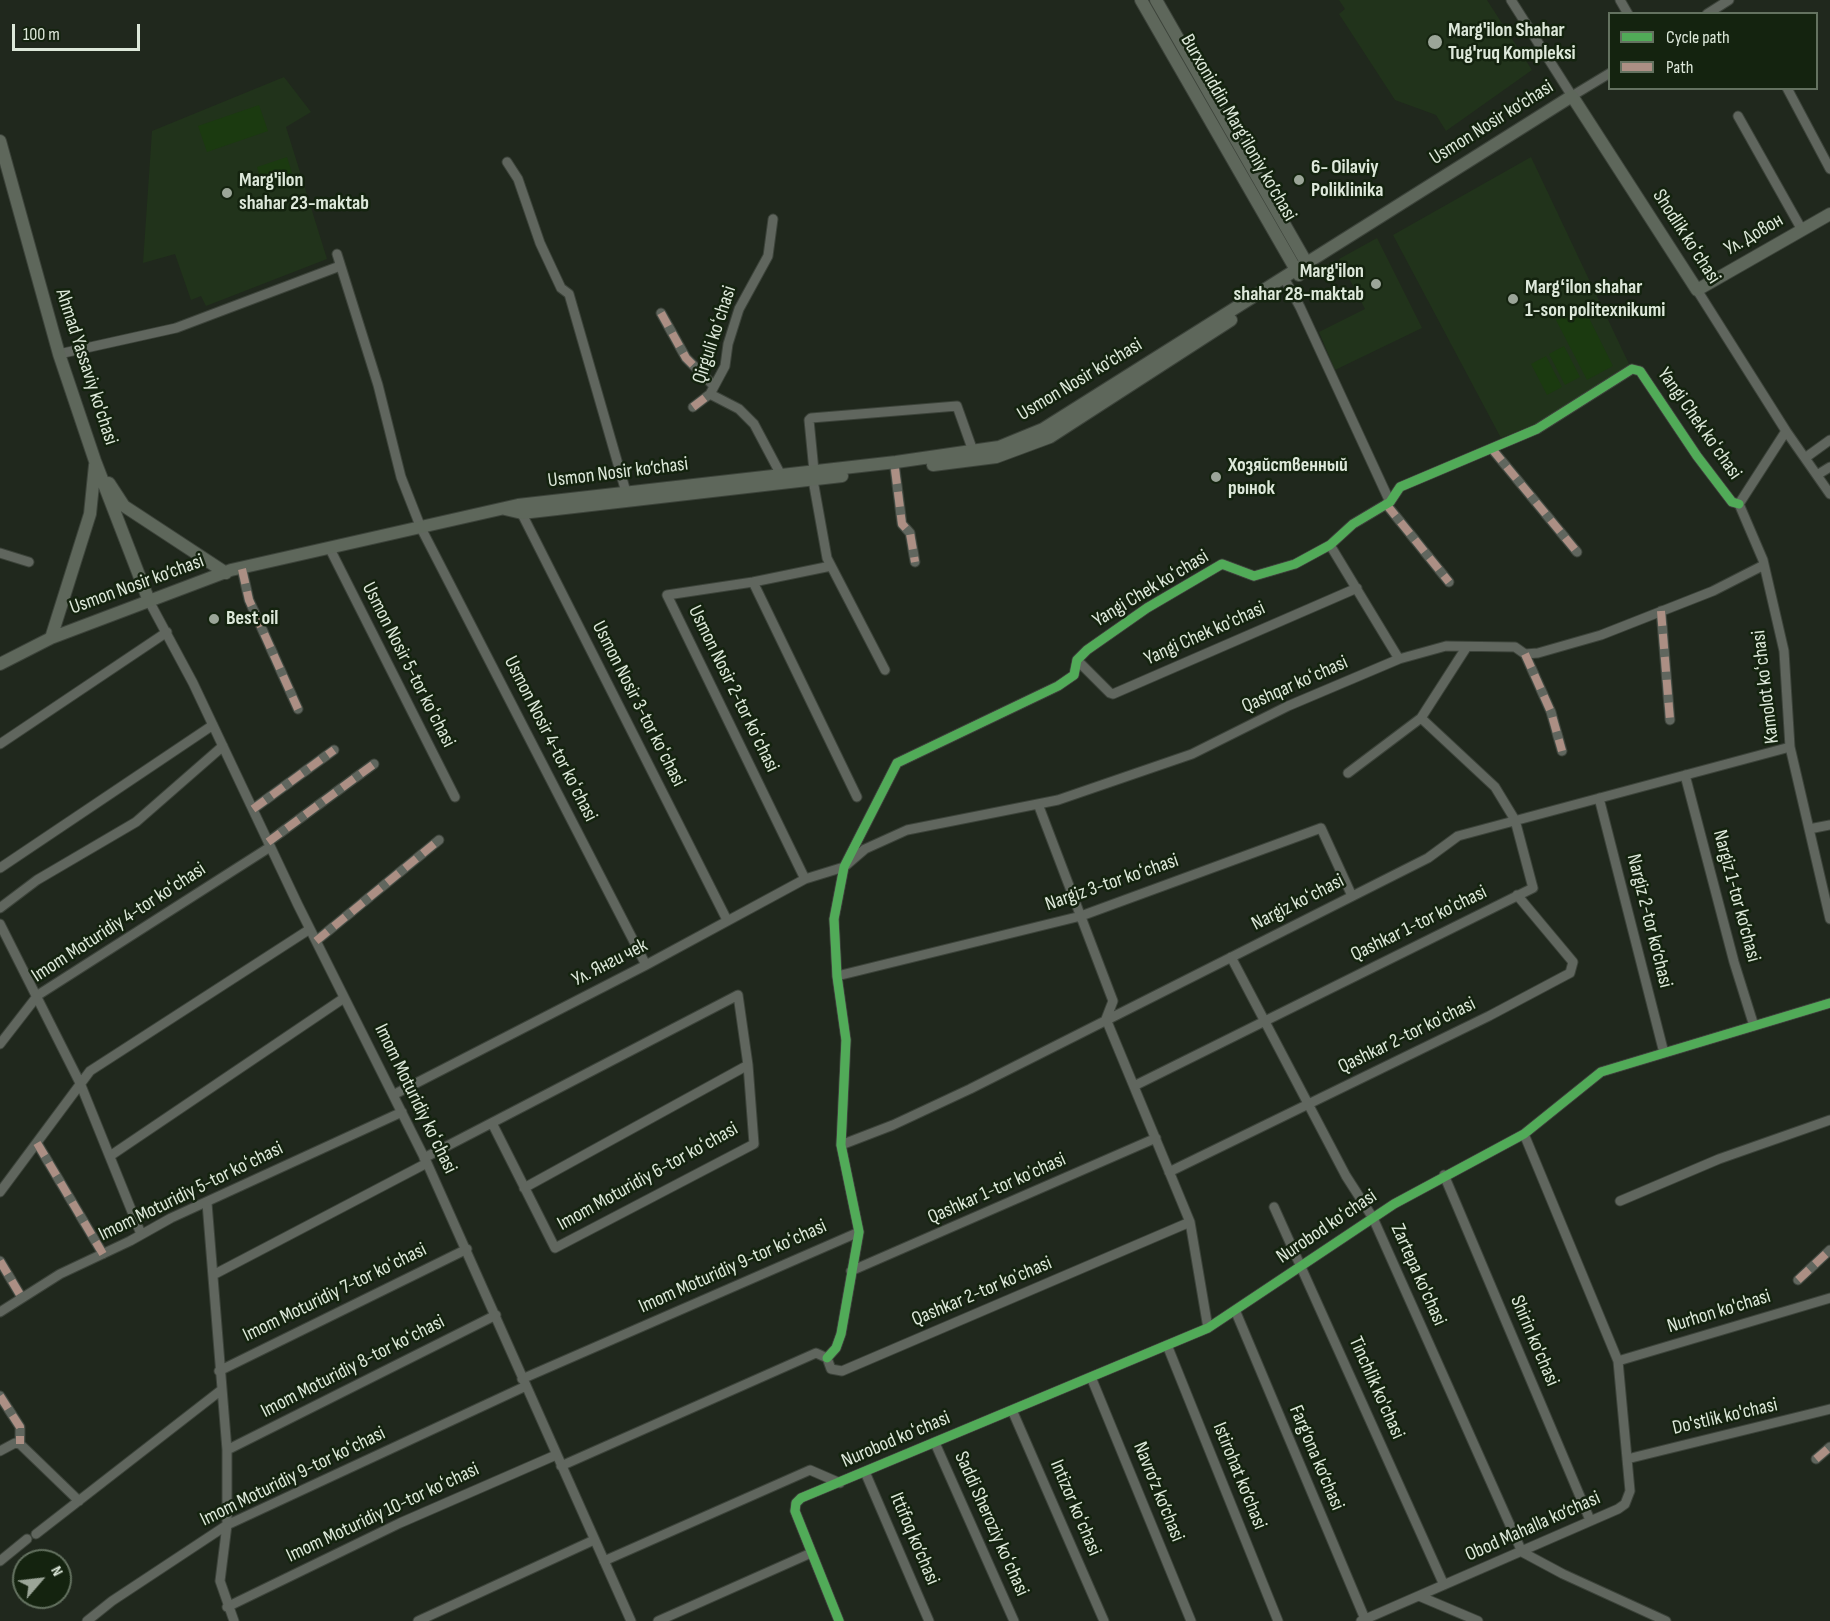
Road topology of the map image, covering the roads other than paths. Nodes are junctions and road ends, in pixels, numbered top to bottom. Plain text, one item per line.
1 (1141, 0) edge
2 (1156, 0) edge
3 (1511, 0) edge
4 (1729, 0) edge
5 (1710, 12) edge
6 (1608, 74) edge
7 (1788, 90) edge
8 (1572, 96) junction
9 (1738, 116) dead end
10 (0, 141) edge
11 (507, 162) dead end
12 (1830, 169) edge
13 (1830, 214) edge
14 (773, 219) dead end
15 (1802, 230) junction
16 (337, 254) dead end
17 (340, 266) junction
18 (1304, 270) junction
19 (1286, 281) junction
20 (1697, 290) junction
21 (661, 313) dead end
22 (59, 354) junction
23 (712, 390) junction
24 (693, 407) dead end
25 (1786, 431) junction
26 (1830, 440) edge
27 (1492, 449) junction
28 (973, 451) junction
29 (1805, 458) junction
30 (95, 461) junction
31 (1830, 467) edge
32 (895, 469) junction
33 (851, 471) junction
34 (781, 475) junction
35 (814, 475) junction
36 (1817, 475) junction
37 (626, 492) junction
38 (1830, 494) edge
39 (1388, 503) junction
40 (1739, 504) junction
41 (520, 509) junction
42 (421, 528) junction
43 (1330, 545) junction
44 (330, 549) junction
45 (1577, 552) dead end
46 (0, 553) edge
47 (29, 562) dead end
48 (915, 562) dead end
49 (1764, 565) junction
50 (831, 566) junction
51 (242, 569) junction
52 (226, 573) junction
53 (753, 582) junction
54 (1449, 582) dead end
55 (1357, 588) junction
56 (149, 601) junction
57 (1661, 611) junction
58 (166, 632) junction
59 (51, 638) junction
60 (1466, 648) junction
61 (1525, 654) junction
62 (1399, 659) junction
63 (1077, 660) junction
64 (0, 664) edge
65 (885, 670) dead end
66 (298, 710) dead end
67 (1421, 718) junction
68 (1670, 720) dead end
69 (213, 724) junction
70 (0, 744) edge
71 (223, 746) junction
72 (1790, 747) junction
73 (334, 750) dead end
74 (1562, 751) dead end
75 (374, 764) dead end
76 (1348, 773) dead end
77 (1685, 775) junction
78 (455, 797) dead end
79 (858, 797) dead end
80 (1599, 798) junction
81 (1038, 804) junction
82 (253, 810) junction
83 (1515, 820) junction
84 (1830, 825) edge
85 (1809, 829) junction
86 (439, 840) dead end
87 (269, 844) junction
88 (844, 867) junction
89 (0, 868) edge
90 (805, 879) junction
91 (1517, 895) junction
92 (1352, 896) junction
93 (1828, 904) edge
94 (0, 908) edge
95 (1081, 916) junction
96 (1830, 919) edge
97 (727, 920) junction
98 (0, 924) edge
99 (310, 929) junction
100 (316, 941) junction
101 (1231, 957) junction
102 (646, 965) junction
103 (837, 976) junction
104 (38, 995) junction
105 (344, 998) junction
106 (1830, 1003) edge
107 (1106, 1019) junction
108 (1264, 1022) junction
109 (1754, 1026) junction
110 (0, 1044) edge
111 (1665, 1053) junction
112 (748, 1065) junction
113 (80, 1083) junction
114 (1134, 1086) junction
115 (393, 1095) junction
116 (1308, 1104) junction
117 (402, 1112) junction
118 (1830, 1120) edge
119 (492, 1123) junction
120 (1524, 1134) junction
121 (1156, 1138) junction
122 (37, 1143) junction
123 (841, 1145) junction
124 (110, 1156) junction
125 (426, 1160) junction
126 (1169, 1172) junction
127 (1444, 1175) junction
128 (524, 1188) junction
129 (0, 1192) edge
130 (1620, 1201) dead end
131 (207, 1203) junction
132 (1274, 1207) dead end
133 (1373, 1218) junction
134 (1191, 1222) junction
135 (859, 1232) junction
136 (141, 1234) junction
137 (467, 1249) junction
138 (1830, 1250) edge
139 (103, 1254) junction
140 (0, 1261) edge
141 (1302, 1265) junction
142 (851, 1271) junction
143 (214, 1274) junction
144 (1798, 1280) dead end
145 (22, 1298) junction
146 (1830, 1298) edge
147 (1235, 1310) junction
148 (0, 1312) edge
149 (496, 1315) junction
150 (1208, 1328) junction
151 (1167, 1345) junction
152 (827, 1358) junction
153 (1618, 1361) junction
154 (219, 1371) junction
155 (1091, 1377) junction
156 (524, 1382) junction
157 (220, 1391) junction
158 (0, 1396) edge
159 (1830, 1409) edge
160 (1012, 1410) junction
161 (935, 1443) junction
162 (20, 1444) junction
163 (1830, 1447) edge
164 (226, 1450) junction
165 (0, 1451) edge
166 (556, 1455) junction
167 (1627, 1459) junction
168 (1816, 1459) dead end
169 (561, 1466) junction
170 (865, 1472) junction
171 (840, 1483) junction
172 (79, 1501) junction
173 (1590, 1520) junction
174 (227, 1525) junction
175 (594, 1540) junction
176 (1522, 1552) junction
177 (811, 1553) junction
178 (0, 1561) edge
179 (604, 1561) junction
180 (1444, 1585) junction
181 (1419, 1596) junction
182 (227, 1607) junction
183 (1363, 1620) edge
184 (87, 1621) edge
185 (234, 1621) edge
186 (418, 1621) edge
187 (630, 1621) edge
188 (658, 1621) edge
189 (838, 1621) edge
190 (929, 1621) edge
191 (1014, 1621) edge
192 (1104, 1621) edge
193 (1191, 1621) edge
194 (1278, 1621) edge
195 (1478, 1621) edge
196 (1666, 1621) edge

1 - 18 main road, Burxoniddin Marg’iloniy ko’chasi
2 - 18 main road, Burxoniddin Marg’iloniy ko’chasi
3 - 8 street, Shodlik koʻchasi
4 - 5 street
6 - 8 street
7 - 12 street
8 - 18 main road, Usmon Nosir ko‘chasi
8 - 20 main road, Shodlik koʻchasi
9 - 15 street
10 - 22 main road, Ahmad Yassaviy ko'chasi
11 - 37 street
13 - 15 main road, Ул. Довон
14 - 23 street, Qirguli koʻchasi
15 - 20 main road, Ул. Довон
16 - 17 street, Usmon Nosir 4-tor koʻchasi
17 - 22 street
17 - 42 street, Usmon Nosir 4-tor koʻchasi
18 - 19 main road, Usmon Nosir ko‘chasi
19 - 28 main road, Usmon Nosir ko‘chasi
19 - 32 main road, Usmon Nosir ko‘chasi
19 - 39 street
20 - 25 street, Shodlik koʻchasi
21 - 23 street
22 - 30 main road, Ahmad Yassaviy ko'chasi
23 - 24 street
23 - 34 street, Qirguli koʻchasi
25 - 29 street, Shodlik koʻchasi
25 - 40 street
26 - 29 street
27 - 39 street, Yangi Chek koʻchasi
27 - 40 street, Yangi Chek koʻchasi
27 - 45 street
28 - 33 main road, Usmon Nosir ko‘chasi
28 - 35 street
29 - 36 street, Shodlik koʻchasi
30 - 52 main road
30 - 56 main road, Ahmad Yassaviy ko'chasi
30 - 59 main road
31 - 36 street
32 - 33 main road, Usmon Nosir ko‘chasi
32 - 48 street
33 - 35 main road, Usmon Nosir ko‘chasi
34 - 35 main road, Usmon Nosir ko‘chasi
34 - 37 main road, Usmon Nosir ko‘chasi
35 - 41 main road, Usmon Nosir ko‘chasi
35 - 50 street
36 - 38 street, Shodlik koʻchasi
37 - 41 main road, Usmon Nosir ko‘chasi
39 - 43 street, Yangi Chek koʻchasi
39 - 54 street
40 - 49 street, Kamolot koʻchasi
41 - 42 main road, Usmon Nosir ko‘chasi
41 - 97 street, Usmon Nosir 3-tor koʻchasi
42 - 44 main road, Usmon Nosir ko‘chasi
42 - 102 street, Usmon Nosir 4-tor koʻchasi
43 - 55 street
43 - 63 street, Yangi Chek koʻchasi
44 - 51 main road, Usmon Nosir ko‘chasi
44 - 78 street, Usmon Nosir 5-tor koʻchasi
46 - 47 street
49 - 57 street, Qashqar koʻchasi
49 - 72 street, Kamolot koʻchasi
50 - 53 street, Usmon Nosir 2-tor koʻchasi
50 - 65 street
51 - 52 main road, Usmon Nosir ko‘chasi
51 - 66 street
52 - 56 main road, Usmon Nosir ko‘chasi
53 - 79 street
53 - 90 street, Usmon Nosir 2-tor koʻchasi
55 - 62 street
55 - 63 street, Yangi Chek ko'chasi
56 - 58 street, Imom Moturidiy koʻchasi
56 - 59 main road, Usmon Nosir ko‘chasi
57 - 61 street, Qashqar koʻchasi
57 - 68 street
58 - 69 street, Imom Moturidiy koʻchasi
58 - 70 street
59 - 64 main road, Usmon Nosir ko‘chasi
60 - 61 street, Qashqar koʻchasi
60 - 62 street, Qashqar koʻchasi
60 - 67 street
61 - 74 street
62 - 81 street, Qashqar koʻchasi
63 - 88 street, Yangi Chek koʻchasi
67 - 76 street
67 - 83 street, Qashkar 1-tor koʼchasi
69 - 71 street, Imom Moturidiy koʻchasi
69 - 89 street
71 - 82 street, Imom Moturidiy koʻchasi
71 - 94 street
72 - 77 street, Nargiz koʻchasi
72 - 85 street, Kamolot koʻchasi
73 - 82 street
75 - 87 street, Imom Moturidiy 4-tor koʻchasi
77 - 80 street, Nargiz koʻchasi
77 - 109 street, Nargiz 1-tor ko‘chasi
80 - 83 street, Nargiz koʻchasi
80 - 111 street, Nargiz 2-tor ko‘chasi
81 - 88 street, Qashqar koʻchasi
81 - 95 street
82 - 87 street, Imom Moturidiy koʻchasi
83 - 91 street, Qashkar 1-tor koʼchasi
83 - 92 street, Nargiz koʻchasi
84 - 85 street
85 - 93 street, Kamolot koʻchasi
86 - 100 street
87 - 99 street, Imom Moturidiy koʻchasi
87 - 104 street, Imom Moturidiy 4-tor koʻchasi
88 - 90 street, Ул. Янги чек
88 - 103 street, Imom Moturidiy 9-tor koʻchasi
90 - 97 street, Ул. Янги чек
91 - 108 street, Qashkar 1-tor koʼchasi
91 - 116 street, Qashkar 2-tor koʼchasi
92 - 95 street, Nargiz 3-tor koʻchasi
92 - 101 street, Nargiz koʻchasi
93 - 96 street, Kamolot koʻchasi
95 - 103 street, Nargiz 3-tor koʻchasi
95 - 107 street
97 - 102 street, Ул. Янги чек
98 - 104 street
99 - 100 street, Imom Moturidiy koʻchasi
99 - 113 street
100 - 105 street, Imom Moturidiy koʻchasi
101 - 107 street, Nargiz koʻchasi
101 - 108 street, Zartepa ko'chasi
102 - 115 street, Ул. Янги чек
103 - 123 street, Imom Moturidiy 9-tor koʻchasi
104 - 110 street, Imom Moturidiy 4-tor koʻchasi
104 - 113 street
105 - 115 street, Imom Moturidiy koʻchasi
105 - 124 street
106 - 109 street, Nurobod koʻchasi
107 - 114 street
107 - 123 street, Nargiz koʻchasi
108 - 114 street, Qashkar 1-tor koʼchasi
108 - 116 street, Zartepa ko'chasi
109 - 111 street, Nurobod koʻchasi
111 - 120 street, Nurobod koʻchasi
112 - 119 street, Imom Moturidiy 6-tor koʻchasi
112 - 128 street
112 - 128 street, Imom Moturidiy 6-tor koʻchasi
113 - 122 street
113 - 124 street
114 - 121 street
115 - 117 street, Imom Moturidiy koʻchasi
116 - 126 street, Qashkar 2-tor koʼchasi
116 - 133 street, Zartepa ko'chasi
117 - 125 street, Imom Moturidiy koʻchasi
117 - 131 street, Imom Moturidiy 5-tor koʻchasi
118 - 130 street
119 - 125 street, Imom Moturidiy 6-tor koʻchasi
119 - 128 street, Imom Moturidiy 6-tor koʻchasi
120 - 127 street, Nurobod koʻchasi
120 - 153 street, Obod Mahalla ko‘chasi
121 - 126 street
121 - 142 street, Qashkar 1-tor koʼchasi
122 - 129 street
122 - 139 street
123 - 135 street, Imom Moturidiy 9-tor koʻchasi
124 - 136 street
125 - 137 street, Imom Moturidiy koʻchasi
125 - 143 street, Imom Moturidiy 6-tor koʻchasi
126 - 134 street
127 - 133 street, Nurobod koʻchasi
127 - 173 street, Shirin ko'chasi
131 - 136 street, Imom Moturidiy 5-tor koʻchasi
131 - 143 street
132 - 141 street, Tinchlik ko'chasi
133 - 141 street, Nurobod koʻchasi
133 - 176 street, Zartepa ko'chasi
134 - 150 street
134 - 152 street, Qashkar 2-tor koʼchasi
135 - 142 street, Imom Moturidiy 9-tor koʻchasi
135 - 156 street, Imom Moturidiy 9-tor koʻchasi
136 - 139 street, Imom Moturidiy 5-tor koʻchasi
137 - 149 street, Imom Moturidiy koʻchasi
137 - 154 street, Imom Moturidiy 7-tor koʻchasi
138 - 144 street
139 - 145 street, Imom Moturidiy 5-tor koʻchasi
140 - 145 street
141 - 147 street, Nurobod koʻchasi
141 - 180 street, Tinchlik ko'chasi
142 - 152 street, Imom Moturidiy 9-tor koʻchasi
143 - 154 street
145 - 148 street, Imom Moturidiy 5-tor koʻchasi
146 - 153 street, Nurhon ko'chasi
147 - 150 street, Nurobod koʻchasi
147 - 183 street, Farg‘ona ko‘chasi
149 - 156 street, Imom Moturidiy koʻchasi
149 - 164 street, Imom Moturidiy 8-tor koʻchasi
150 - 151 street, Nurobod koʻchasi
151 - 155 street, Nurobod koʻchasi
151 - 194 street, Istirohat ko‘chasi
152 - 169 street
153 - 167 street, Obod Mahalla ko‘chasi
154 - 157 street
155 - 160 street, Nurobod koʻchasi
155 - 193 street, Navro‘z ko‘chasi
156 - 166 street, Imom Moturidiy koʻchasi
156 - 174 street, Imom Moturidiy 9-tor koʻchasi
157 - 164 street
157 - 172 street
158 - 162 street
159 - 167 street, Do'stlik ko'chasi
160 - 161 street, Nurobod koʻchasi
160 - 192 street, Intizor koʻchasi
161 - 170 street, Nurobod koʻchasi
161 - 191 street, Saddi Sheroziy koʻchasi
162 - 165 street
162 - 172 street
163 - 168 street
164 - 174 street
166 - 169 street, Imom Moturidiy koʻchasi
166 - 182 street, Imom Moturidiy 10-tor koʻchasi
167 - 173 street, Obod Mahalla ko‘chasi
169 - 175 street, Imom Moturidiy koʻchasi
170 - 171 street, Nurobod koʻchasi
170 - 190 street, Ittifoq ko‘chasi
171 - 177 street, Nurobod koʻchasi
171 - 179 street
172 - 178 street
173 - 176 street, Obod Mahalla ko‘chasi
174 - 182 street
174 - 184 street, Imom Moturidiy 9-tor koʻchasi
175 - 179 street, Imom Moturidiy koʻchasi
175 - 186 street
176 - 180 street, Obod Mahalla ko‘chasi
176 - 196 street
177 - 188 street
177 - 189 street
179 - 187 street, Imom Moturidiy koʻchasi
180 - 181 street, Obod Mahalla ko‘chasi
181 - 183 street, Obod Mahalla ko‘chasi
181 - 195 street
182 - 185 street

